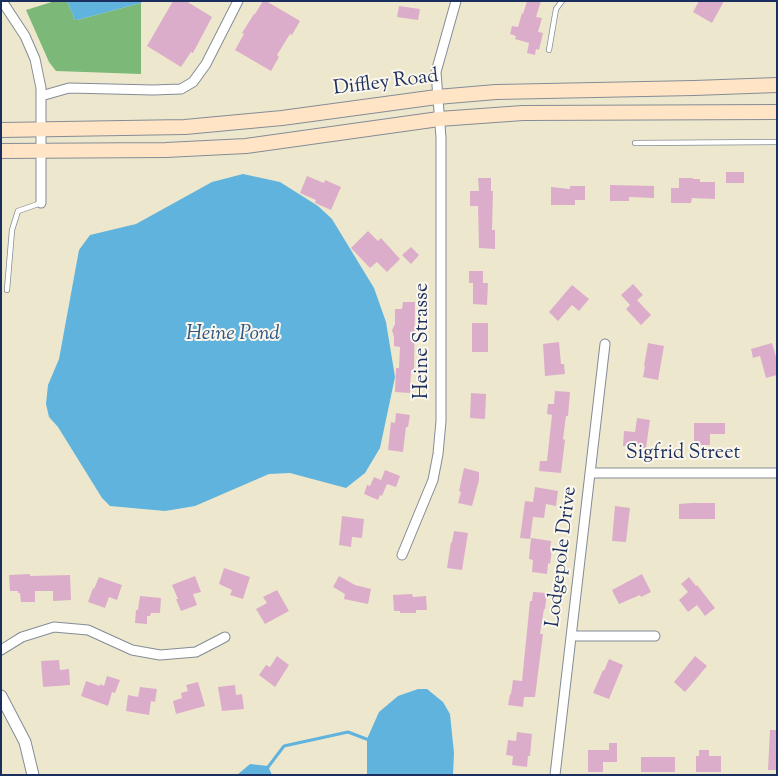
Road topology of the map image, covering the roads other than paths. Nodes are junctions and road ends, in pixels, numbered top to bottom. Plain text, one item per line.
1 (2, 1) edge
2 (238, 1) edge
3 (456, 1) edge
4 (562, 1) edge
5 (549, 50) dead end
6 (777, 85) edge
7 (41, 96) junction
8 (437, 97) junction
9 (777, 112) edge
10 (439, 120) junction
11 (1, 130) edge
12 (41, 140) junction
13 (634, 142) dead end
14 (777, 142) edge
15 (1, 151) edge
16 (41, 203) joint
17 (7, 290) dead end
18 (605, 344) dead end
19 (777, 472) edge
20 (590, 473) junction
21 (402, 555) dead end
22 (571, 636) junction
23 (655, 636) dead end
24 (224, 637) dead end
25 (1, 650) edge
26 (1, 696) edge
27 (33, 775) edge
28 (555, 775) edge

1 - 7 street
2 - 7 street
3 - 8 street, Heine Strasse
4 - 5 lane
6 - 8 main road, Diffley Road
7 - 12 street
8 - 10 street, Heine Strasse
8 - 12 main road, Diffley Road
9 - 10 main road, Diffley Road
10 - 12 main road, Diffley Road
10 - 21 street, Heine Strasse
11 - 12 main road, Diffley Road
12 - 15 main road, Diffley Road
12 - 16 street
13 - 14 lane
16 - 17 lane
18 - 20 street, Lodgepole Drive
19 - 20 street, Sigfrid Street
20 - 22 street, Lodgepole Drive
22 - 23 street
22 - 28 street, Lodgepole Drive
24 - 25 street
26 - 27 street

